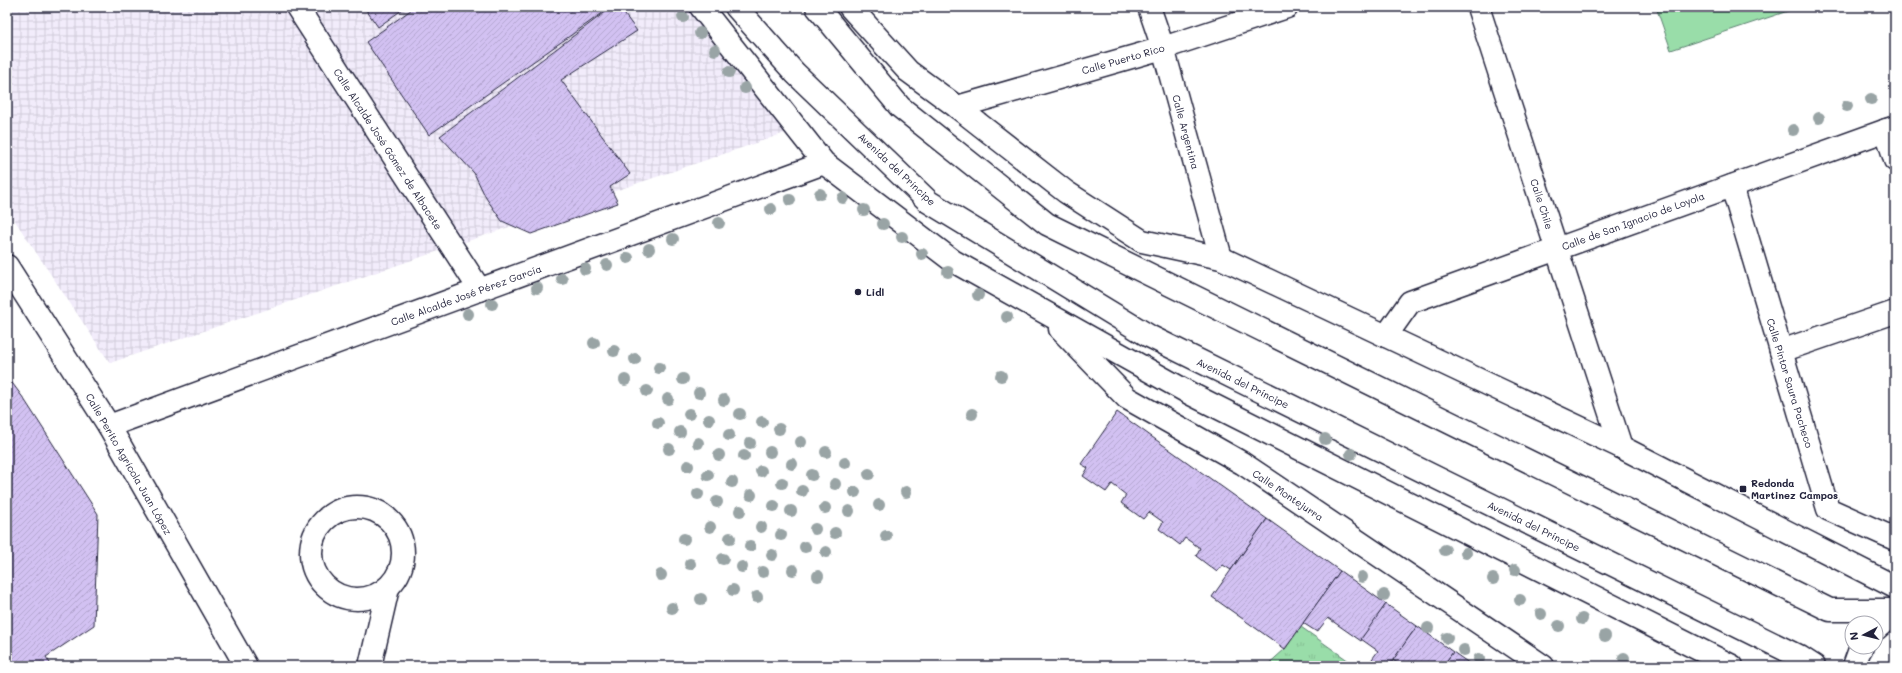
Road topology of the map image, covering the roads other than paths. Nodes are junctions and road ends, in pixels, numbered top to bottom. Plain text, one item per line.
1 (297, 7) edge
2 (701, 7) edge
3 (736, 7) edge
4 (817, 7) edge
5 (850, 7) edge
6 (1149, 7) edge
7 (1287, 7) edge
8 (1478, 7) edge
9 (1163, 48) junction
10 (957, 107) junction
11 (1890, 129) edge
12 (1895, 160) edge
13 (824, 164) junction
14 (1732, 186) junction
15 (1556, 249) junction
16 (1221, 258) junction
17 (7, 266) edge
18 (480, 290) junction
19 (1044, 312) junction
20 (1895, 312) edge
21 (1386, 336) junction
22 (1781, 351) junction
23 (109, 426) junction
24 (1621, 446) junction
25 (1895, 539) edge
26 (1895, 587) edge
27 (388, 588) junction
28 (1895, 611) edge
29 (1884, 621) edge
30 (1858, 655) edge
31 (246, 666) edge
32 (370, 666) edge
33 (1543, 666) edge
34 (1732, 666) edge
35 (1814, 666) edge
36 (1854, 666) edge

1 - 18 street, Calle Alcalde José Gómez de Albacete
2 - 13 street
3 - 35 street, Avenida del Príncipe
4 - 28 street
5 - 10 street
6 - 9 street, Calle Argentina
7 - 9 street, Calle Puerto Rico
8 - 15 street, Calle Chile
9 - 10 street, Calle Puerto Rico
9 - 16 street, Calle Argentina
10 - 16 street
11 - 12 street
11 - 14 street, Calle de San Ignacio de Loyola
13 - 18 street, Calle Alcalde José Pérez García
13 - 19 street
14 - 15 street, Calle de San Ignacio de Loyola
14 - 22 street, Calle Pintor Saura Pacheco
15 - 21 street, Calle de San Ignacio de Loyola
15 - 24 street, Calle Chile
16 - 21 street
17 - 23 street, Calle Perito Agrícola Juan López
18 - 23 street, Calle Alcalde José Pérez García
19 - 33 street, Calle Montejurra
19 - 34 street
20 - 22 street
21 - 24 street
22 - 25 street, Calle Pintor Saura Pacheco
23 - 31 street, Calle Perito Agrícola Juan López
24 - 26 street
27 - 27 street
27 - 32 street
28 - 29 street
30 - 36 street

